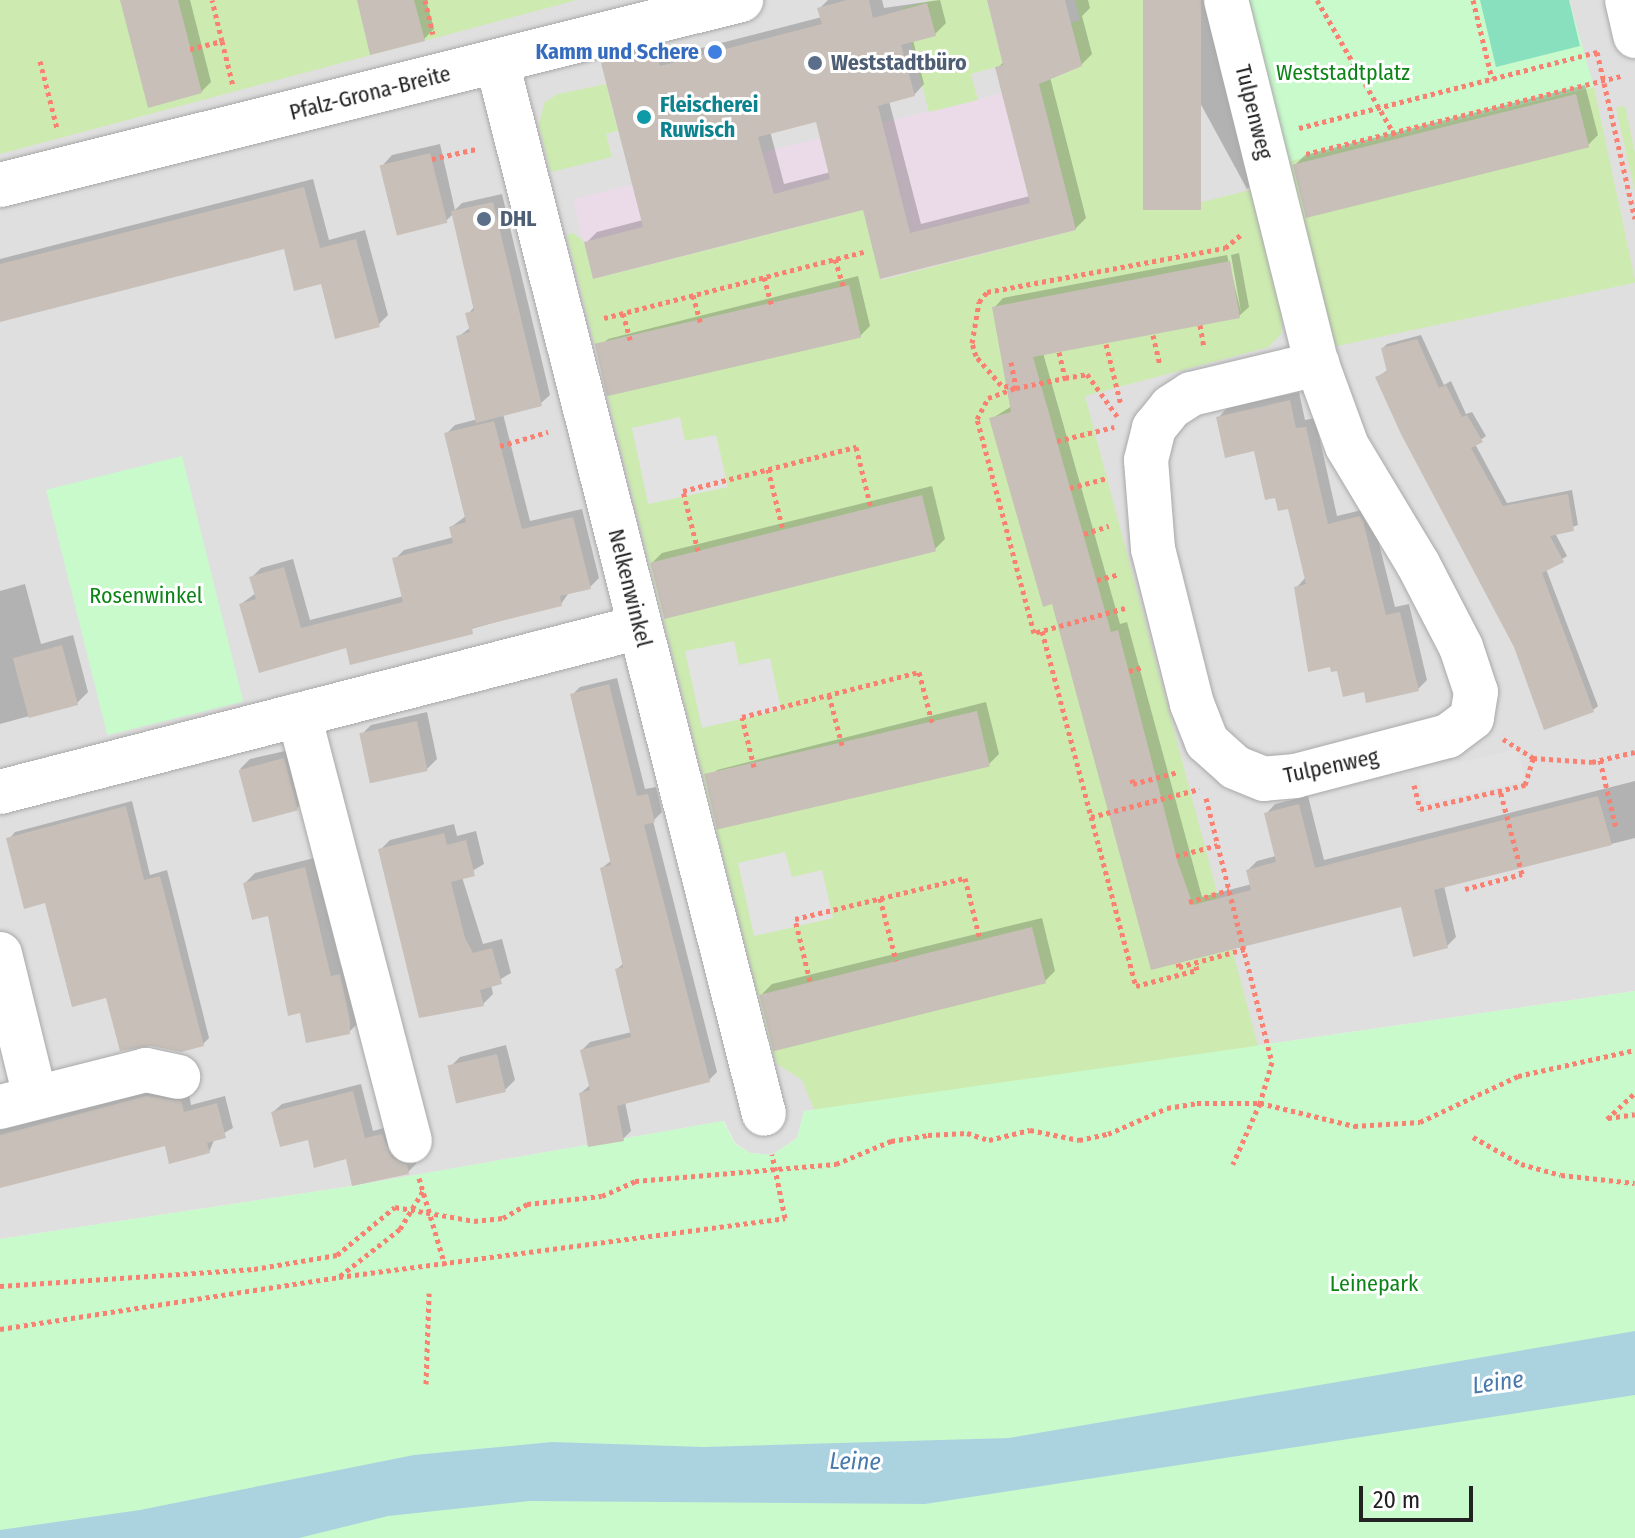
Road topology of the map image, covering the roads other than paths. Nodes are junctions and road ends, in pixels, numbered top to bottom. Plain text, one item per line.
1 (741, 0) edge
2 (1226, 0) edge
3 (1627, 0) edge
4 (1635, 36) edge
5 (497, 62) junction
6 (0, 185) edge
7 (1317, 364) junction
8 (640, 627) junction
9 (299, 715) junction
10 (0, 792) edge
11 (0, 954) edge
12 (178, 1077) dead end
13 (18, 1102) edge
14 (764, 1114) road end
15 (410, 1141) road end

1 - 5 street, Pfalz-Grona-Breite
2 - 7 street, Tulpenweg
3 - 4 street
5 - 6 street, Pfalz-Grona-Breite
5 - 8 street, Nelkenwinkel
7 - 7 street, Tulpenweg
8 - 9 street
8 - 14 street, Nelkenwinkel
9 - 10 street
9 - 15 street
11 - 13 street
12 - 13 street

